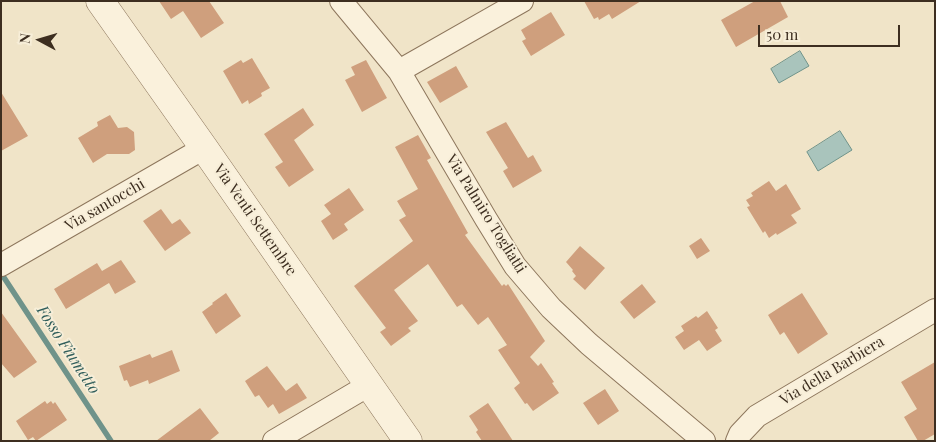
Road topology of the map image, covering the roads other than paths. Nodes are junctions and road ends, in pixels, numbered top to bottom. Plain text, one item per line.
1 (100, 1) edge
2 (341, 1) edge
3 (522, 1) edge
4 (400, 71) junction
5 (204, 148) junction
6 (3, 264) edge
7 (935, 310) edge
8 (369, 385) junction
9 (274, 441) edge
10 (408, 441) edge
11 (704, 441) edge
12 (737, 441) edge

1 - 5 street, Via Venti Settembre
2 - 4 street, Via Palmiro Togliatti
3 - 4 street
4 - 11 street, Via Palmiro Togliatti
5 - 6 street, Via santocchi
5 - 8 street, Via Venti Settembre
7 - 12 street, Via della Barbiera
8 - 9 street
8 - 10 street, Via Venti Settembre

